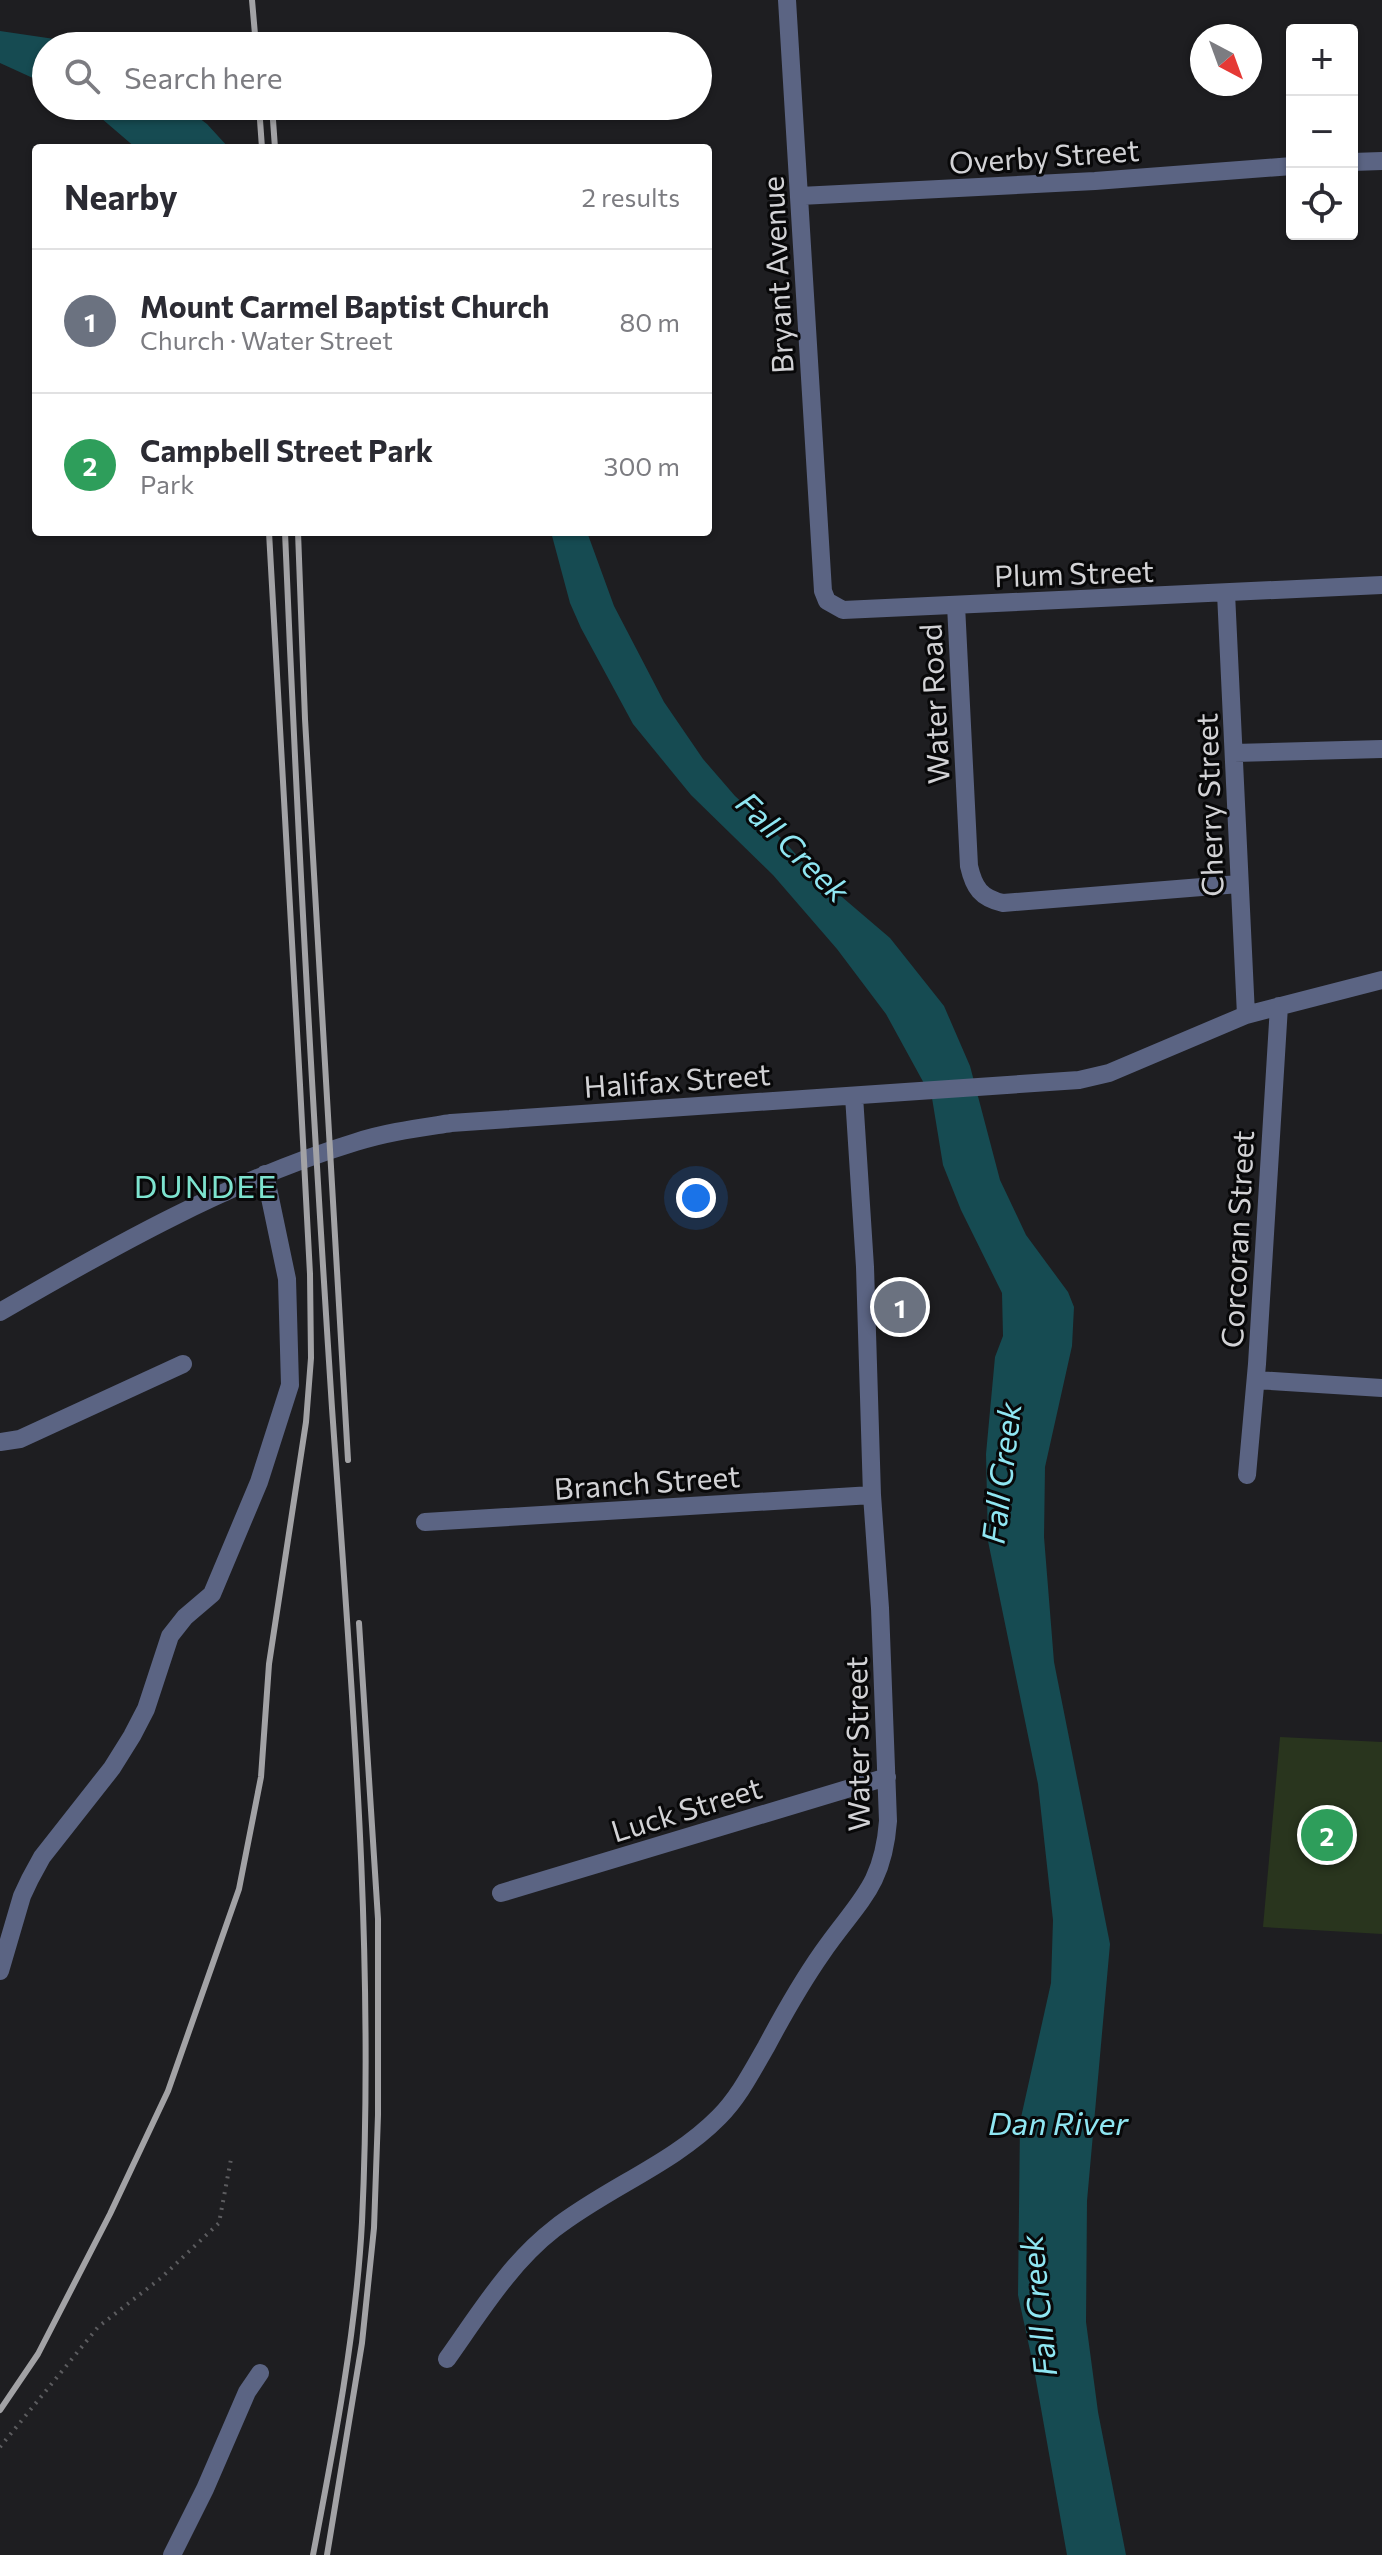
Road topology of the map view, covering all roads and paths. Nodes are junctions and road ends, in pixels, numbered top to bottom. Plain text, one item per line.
1 (787, 0) edge
2 (1382, 161) edge
3 (1358, 162) edge
4 (1286, 166) edge
5 (800, 196) junction
6 (820, 547) joint
7 (1382, 585) edge
8 (1226, 593) junction
9 (956, 605) junction
10 (1382, 749) edge
11 (1234, 753) junction
12 (1239, 884) junction
13 (1382, 980) edge
14 (1279, 1006) junction
15 (1246, 1015) junction
16 (854, 1096) junction
17 (265, 1174) junction
18 (0, 1312) edge
19 (183, 1364) dead end
20 (1256, 1380) junction
21 (1382, 1388) edge
22 (0, 1442) edge
23 (1247, 1475) dead end
24 (872, 1495) junction
25 (425, 1522) dead end
26 (887, 1777) junction
27 (501, 1893) dead end
28 (0, 1971) edge
29 (231, 2159) dead end
30 (447, 2359) dead end
31 (260, 2373) dead end
32 (0, 2447) edge
33 (172, 2555) edge

1 - 5 street, Bryant Avenue
2 - 3 street
4 - 5 street, Overby Street
5 - 6 street, Bryant Avenue
6 - 9 street, Plum Street
7 - 8 street, Plum Street
8 - 9 street, Plum Street
8 - 11 street, Cherry Street
9 - 12 street, Water Road
10 - 11 street
11 - 12 street, Cherry Street
12 - 15 street, Cherry Street
13 - 14 street, Halifax Street
14 - 15 street, Halifax Street
14 - 20 street, Corcoran Street
15 - 16 street, Halifax Street
16 - 17 street, Halifax Street
16 - 24 street, Water Street
17 - 18 street, Halifax Street
17 - 28 street
19 - 22 street
20 - 21 street
20 - 23 street, Corcoran Street
24 - 25 street, Branch Street
24 - 26 street, Water Street
26 - 27 street, Luck Street
26 - 30 street, Water Street
29 - 32 path
31 - 33 street

